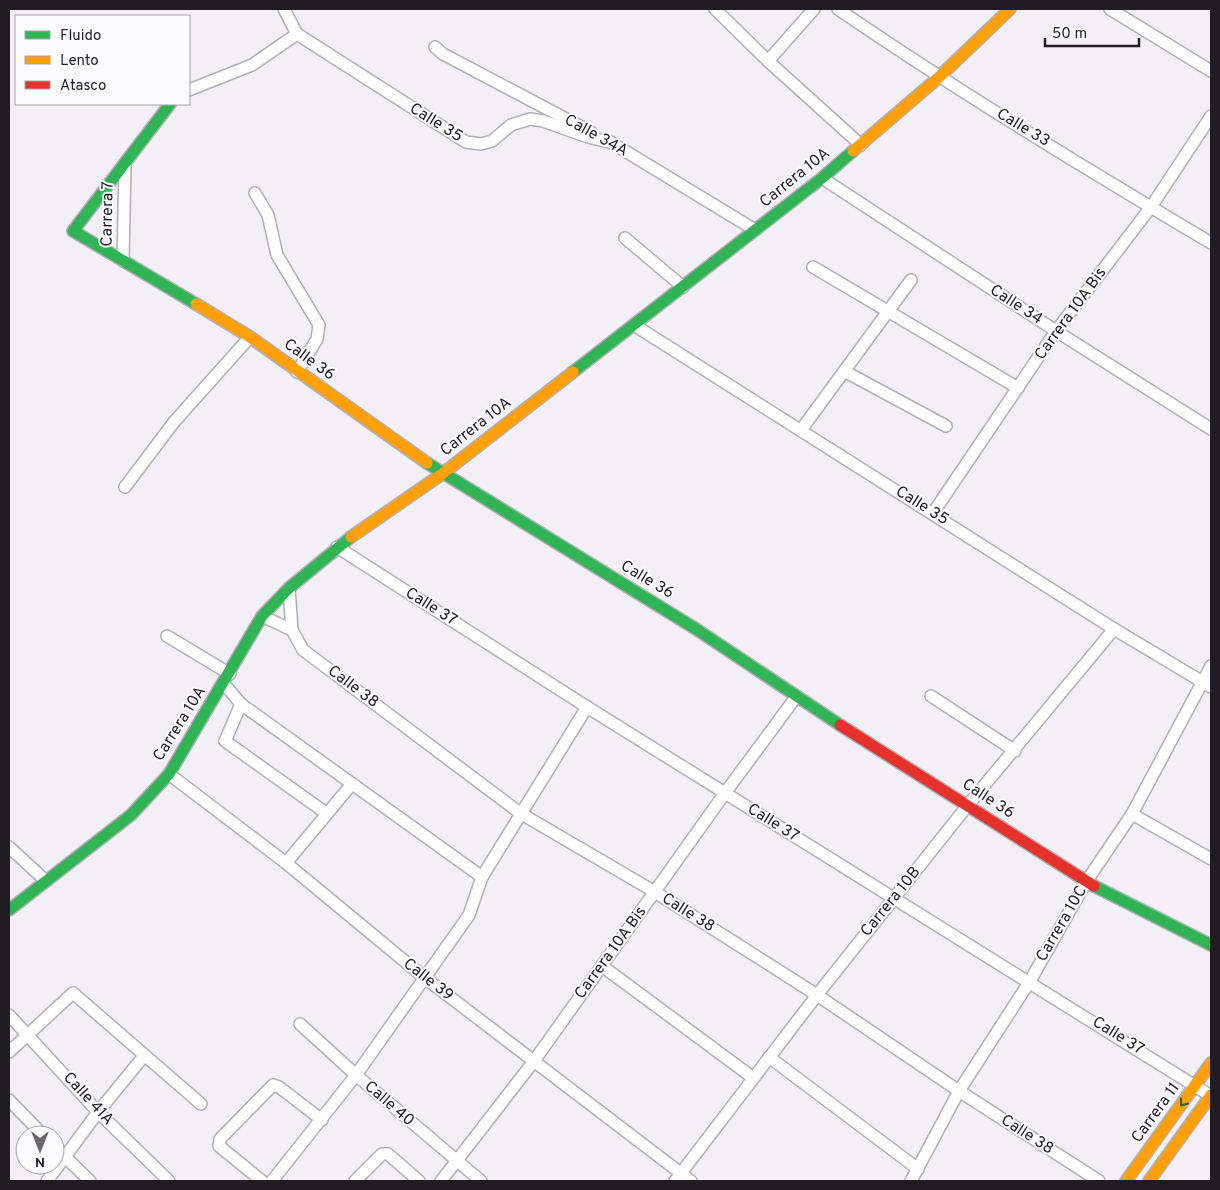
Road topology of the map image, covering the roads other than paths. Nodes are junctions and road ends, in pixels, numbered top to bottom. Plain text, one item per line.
1 (284, 9) edge
2 (715, 9) edge
3 (814, 9) edge
4 (838, 9) edge
5 (1010, 9) edge
6 (1110, 9) edge
7 (296, 34) junction
8 (435, 47) dead end
9 (768, 61) junction
10 (1211, 71) edge
11 (938, 78) junction
12 (190, 90) edge
13 (169, 105) edge
14 (1211, 116) edge
15 (612, 143) junction
16 (861, 145) junction
17 (125, 166) junction
18 (822, 178) junction
19 (255, 193) dead end
20 (1151, 207) junction
21 (755, 230) junction
22 (73, 231) joint
23 (624, 238) dead end
24 (1211, 243) edge
25 (123, 262) junction
26 (813, 267) dead end
27 (911, 280) dead end
28 (683, 287) junction
29 (888, 312) junction
30 (634, 325) junction
31 (1056, 331) junction
32 (250, 337) junction
33 (844, 371) junction
34 (297, 372) junction
35 (1018, 388) junction
36 (946, 426) dead end
37 (1211, 429) edge
38 (801, 430) junction
39 (442, 474) junction
40 (125, 487) dead end
41 (934, 513) junction
42 (337, 547) junction
43 (289, 588) junction
44 (262, 616) junction
45 (1114, 629) junction
46 (292, 630) junction
47 (167, 636) dead end
48 (1211, 666) edge
49 (227, 679) junction
50 (1207, 684) edge
51 (931, 696) dead end
52 (796, 697) junction
53 (241, 704) junction
54 (587, 707) junction
55 (1015, 751) junction
56 (169, 774) junction
57 (351, 785) junction
58 (725, 793) junction
59 (968, 805) junction
60 (326, 813) junction
61 (520, 813) junction
62 (1132, 814) junction
63 (9, 847) edge
64 (1211, 859) edge
65 (286, 863) junction
66 (482, 877) junction
67 (46, 881) junction
68 (1086, 882) junction
69 (655, 892) junction
70 (894, 899) junction
71 (9, 910) edge
72 (1211, 945) edge
73 (602, 966) junction
74 (425, 978) junction
75 (1030, 981) junction
76 (817, 994) junction
77 (9, 1015) edge
78 (300, 1024) dead end
79 (28, 1034) junction
80 (9, 1052) edge
81 (144, 1056) junction
82 (769, 1057) junction
83 (534, 1061) junction
84 (1211, 1063) edge
85 (356, 1075) junction
86 (752, 1077) junction
87 (1196, 1085) junction
88 (959, 1090) junction
89 (1211, 1096) edge
90 (9, 1100) edge
91 (202, 1104) dead end
92 (98, 1112) junction
93 (322, 1120) junction
94 (33, 1125) edge
95 (66, 1158) junction
96 (456, 1162) junction
97 (918, 1169) junction
98 (678, 1178) edge
99 (47, 1181) edge
100 (90, 1181) edge
101 (169, 1181) edge
102 (262, 1181) edge
103 (272, 1181) edge
104 (355, 1181) edge
105 (419, 1181) edge
106 (441, 1181) edge
107 (481, 1181) edge
108 (691, 1181) edge
109 (911, 1181) edge
110 (1100, 1181) edge
111 (1126, 1181) edge
112 (1149, 1181) edge

1 - 7 street
2 - 9 street
3 - 9 street
4 - 11 street, Calle 33
5 - 11 street, Carrera 10A
6 - 10 street
7 - 12 street
7 - 15 street, Calle 35
8 - 15 street, Calle 34A
9 - 16 street
11 - 16 street, Carrera 10A
11 - 20 street, Calle 33
13 - 17 street, Carrera 7
14 - 20 street, Carrera 10A Bis
15 - 21 street, Calle 34A
16 - 18 street, Carrera 10A
17 - 22 street, Carrera 7
17 - 25 street, Carrera 7
18 - 21 street, Carrera 10A
18 - 31 street, Calle 34
19 - 34 street
20 - 24 street, Calle 33
20 - 31 street, Carrera 10A Bis
21 - 28 street, Carrera 10A
22 - 25 street, Calle 36
23 - 28 street
25 - 32 street, Calle 36
26 - 29 street
27 - 29 street
28 - 30 street, Carrera 10A
29 - 33 street
29 - 35 street
30 - 38 street, Calle 35
30 - 39 street, Carrera 10A
31 - 35 street, Carrera 10A Bis
31 - 37 street, Calle 34
32 - 34 street, Calle 36
32 - 40 street
33 - 36 street
33 - 38 street
34 - 39 street, Calle 36
35 - 41 street, Carrera 10A Bis
38 - 41 street, Calle 35
39 - 42 street, Carrera 10A
39 - 52 street, Calle 36
41 - 45 street, Calle 35
42 - 43 street, Carrera 10A
42 - 54 street, Calle 37
43 - 44 street, Carrera 10A
43 - 46 street
44 - 46 street
44 - 49 street, Carrera 10A
45 - 50 street, Calle 35
45 - 55 street, Carrera 10B
46 - 61 street, Calle 38
47 - 49 street
48 - 50 street, Carrera 10C
49 - 53 street
49 - 56 street, Carrera 10A
50 - 62 street, Carrera 10C
51 - 55 street
52 - 58 street, Carrera 10A Bis
52 - 59 street, Calle 36
53 - 57 street
53 - 60 street
54 - 58 street, Calle 37
54 - 61 street
55 - 59 street, Carrera 10B
56 - 65 street, Calle 39
56 - 67 street, Carrera 10A
57 - 60 street
57 - 66 street
58 - 69 street, Carrera 10A Bis
58 - 70 street, Calle 37
59 - 68 street, Calle 36
59 - 70 street, Carrera 10B
60 - 65 street
61 - 66 street
61 - 69 street, Calle 38
62 - 64 street
62 - 68 street, Carrera 10C
63 - 67 street
65 - 74 street, Calle 39
66 - 74 street
67 - 71 street, Carrera 10A
68 - 72 street, Calle 36
68 - 75 street, Carrera 10C
69 - 73 street, Carrera 10A Bis
69 - 76 street, Calle 38
70 - 75 street, Calle 37
70 - 76 street, Carrera 10B
73 - 83 street, Carrera 10A Bis
73 - 86 street
74 - 83 street, Calle 39
74 - 85 street
75 - 87 street, Calle 37
75 - 88 street, Carrera 10C
76 - 82 street, Carrera 10B
76 - 88 street, Calle 38
77 - 79 street, Calle 41A
78 - 85 street, Calle 40
79 - 80 street
79 - 81 street
79 - 92 street, Calle 41A
81 - 91 street
81 - 92 street
82 - 86 street, Carrera 10B
82 - 97 street
83 - 96 street, Carrera 10A Bis
83 - 98 street, Calle 39
84 - 87 street, Carrera 11
85 - 93 street
85 - 96 street, Calle 40
86 - 98 street, Carrera 10B
87 - 89 street, Calle 37
87 -> 111 street, Carrera 11
88 - 97 street, Carrera 10C
88 - 110 street, Calle 38
89 - 112 street
90 - 94 street
92 - 95 street
92 - 101 street, Calle 41A
93 - 102 street
93 - 103 street
95 - 99 street
95 - 100 street
96 - 106 street, Carrera 10A Bis
96 - 107 street, Calle 40
97 - 109 street, Carrera 10C
98 - 108 street, Calle 39
104 - 105 street

